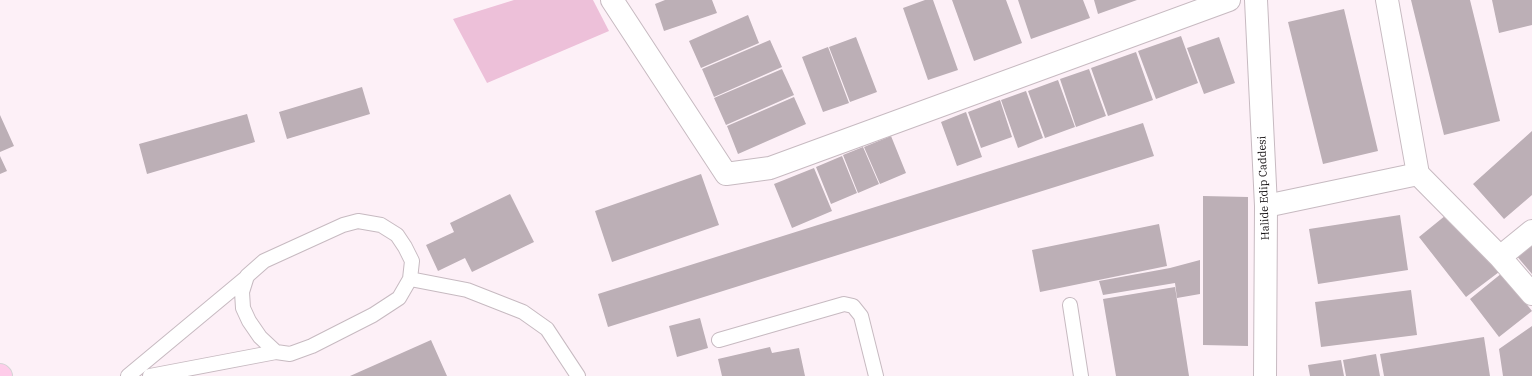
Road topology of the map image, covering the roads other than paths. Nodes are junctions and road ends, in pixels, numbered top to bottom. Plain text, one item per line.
1 (612, 0) edge
2 (1229, 0) edge
3 (1256, 0) edge
4 (1387, 0) edge
5 (1418, 174) junction
6 (1266, 206) junction
7 (1532, 231) edge
8 (1500, 257) junction
9 (247, 276) junction
10 (410, 280) junction
11 (1532, 294) edge
12 (1070, 305) dead end
13 (719, 340) dead end
14 (276, 352) junction
15 (128, 376) edge
16 (150, 376) edge
17 (578, 376) edge
18 (876, 376) edge
19 (1081, 376) edge
20 (1265, 376) edge

1 - 2 street
3 - 6 street, Halide Edip Caddesi
4 - 5 street
5 - 6 street
5 - 8 street
6 - 20 street, Halide Edip Caddesi
7 - 8 street
8 - 11 street
9 - 10 lane
9 - 14 lane
9 - 15 lane
10 - 14 lane
10 - 17 lane
12 - 19 lane
13 - 18 lane
14 - 16 lane

